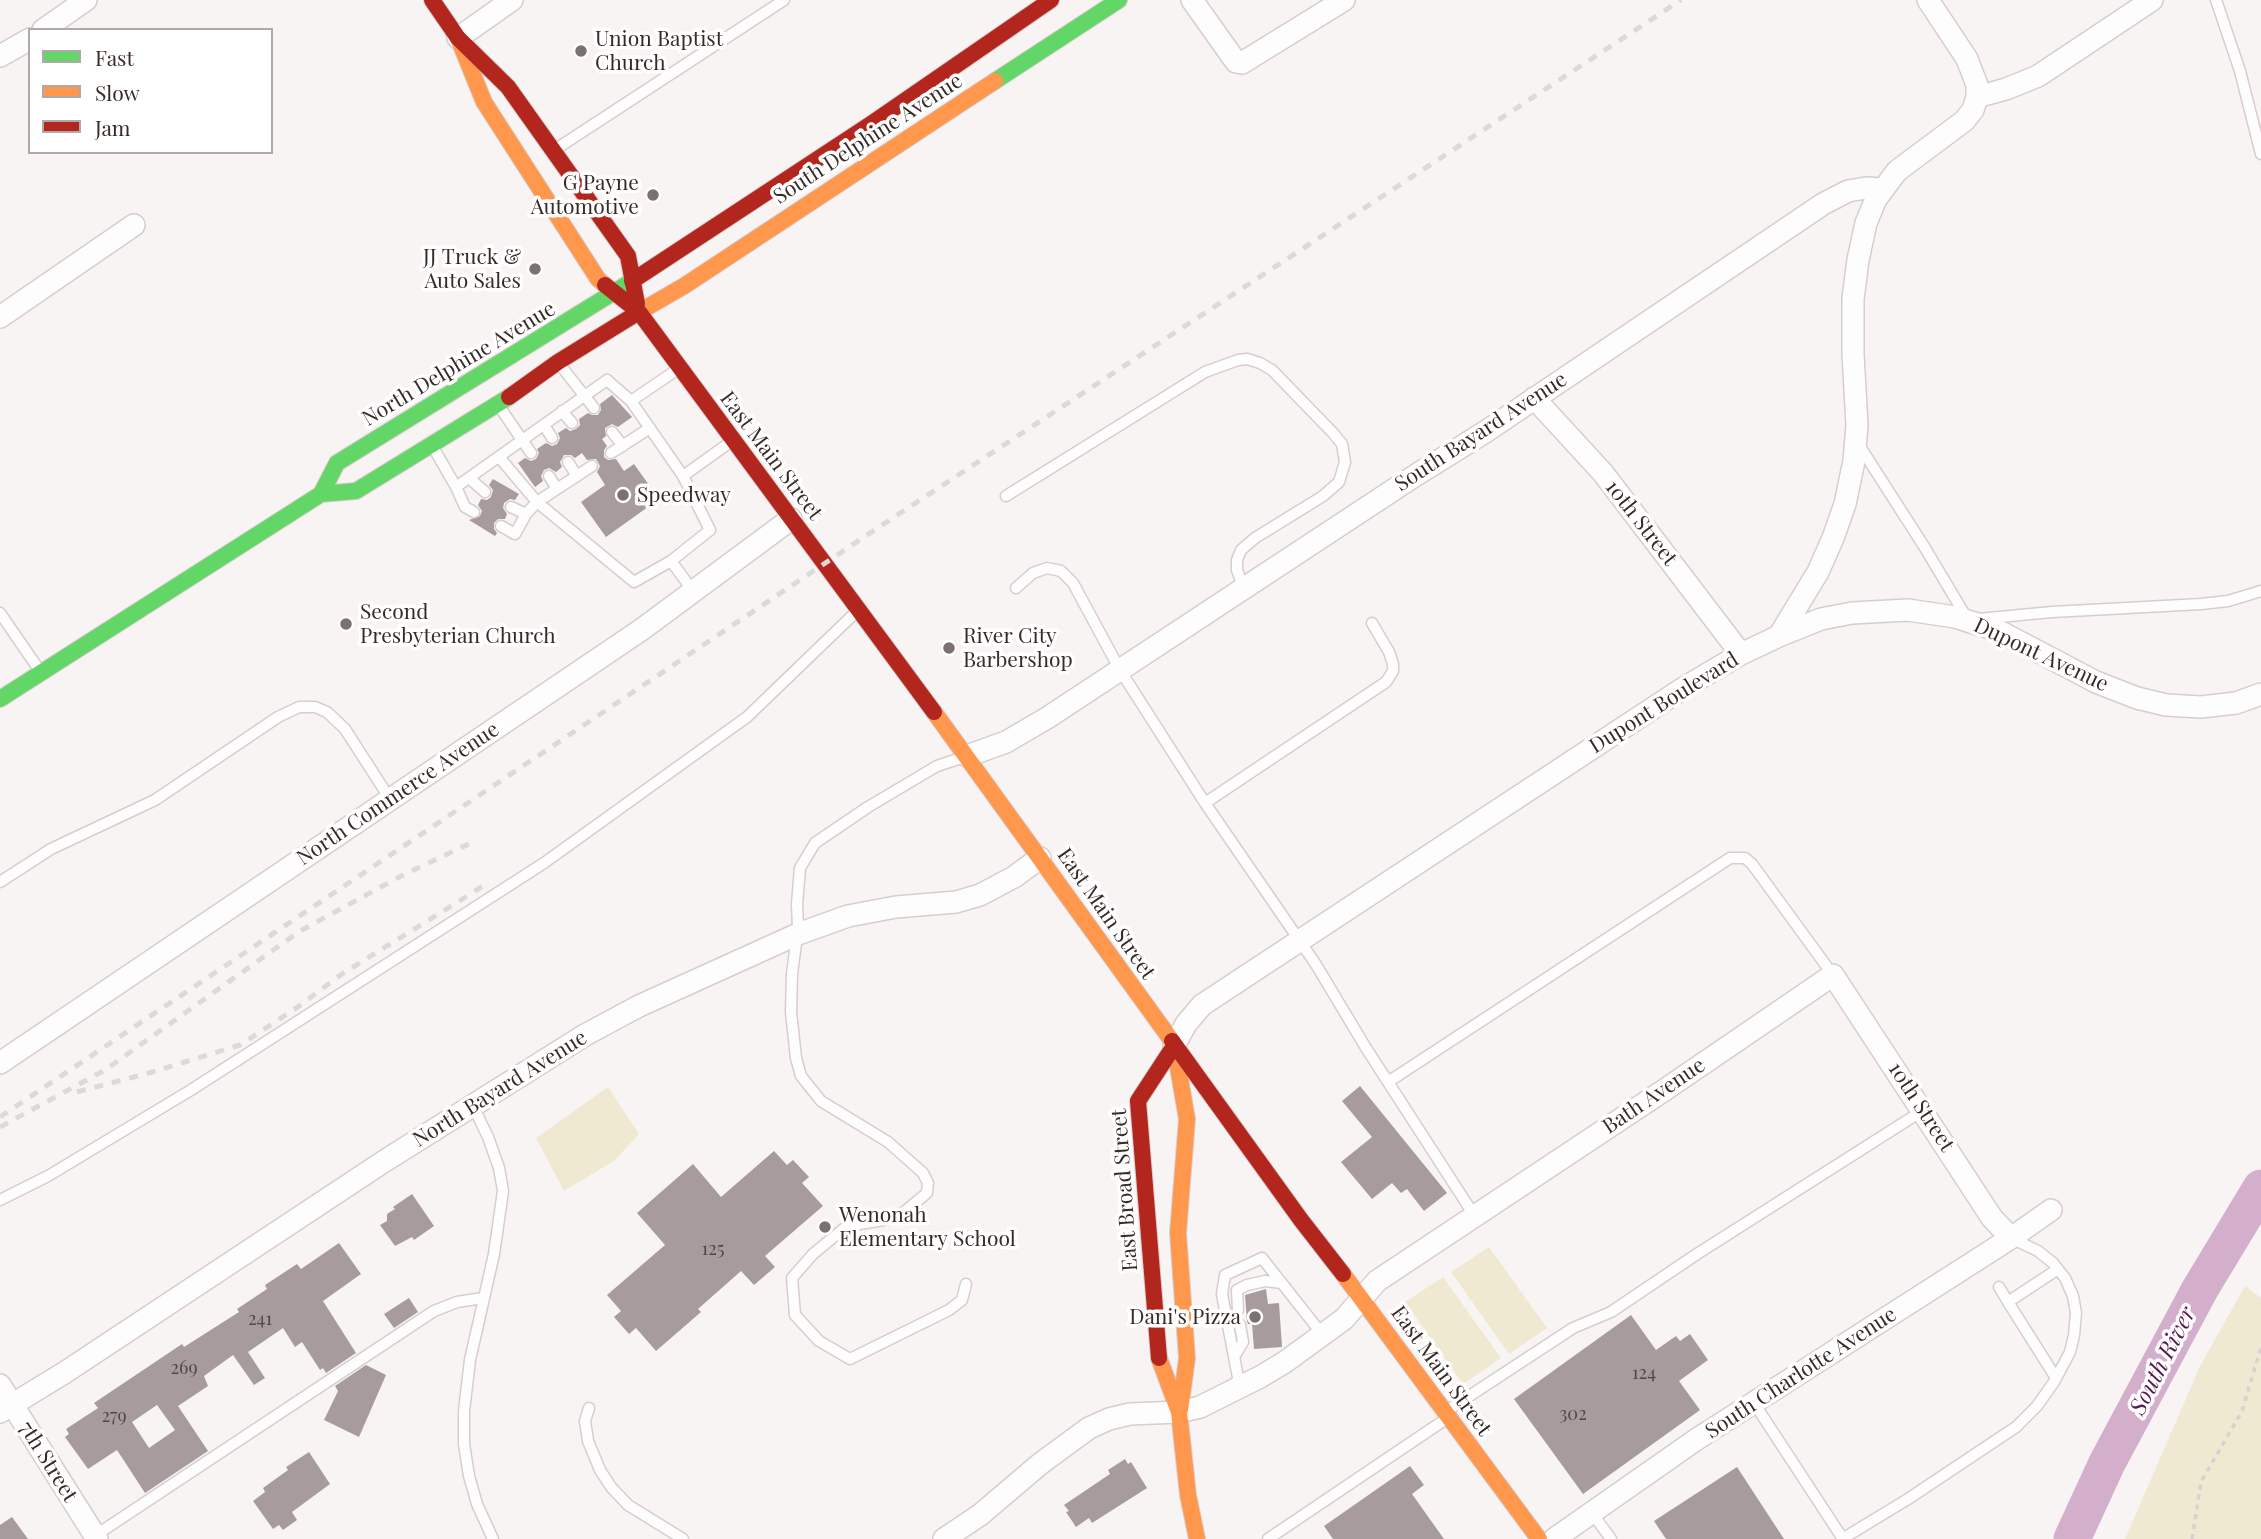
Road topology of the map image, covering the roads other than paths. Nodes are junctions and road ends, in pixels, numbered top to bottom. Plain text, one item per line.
1 (86, 0) edge
2 (432, 0) edge
3 (512, 0) edge
4 (784, 0) edge
5 (1051, 0) edge
6 (1119, 0) edge
7 (1192, 0) edge
8 (1343, 0) edge
9 (1928, 0) edge
10 (2152, 0) edge
11 (2216, 0) edge
12 (46, 28) edge
13 (458, 38) junction
14 (28, 39) edge
15 (0, 56) edge
16 (1977, 97) junction
17 (553, 150) junction
18 (2261, 153) edge
19 (1882, 189) junction
20 (134, 226) dead end
21 (632, 281) junction
22 (616, 291) junction
23 (639, 312) junction
24 (0, 317) edge
25 (558, 362) junction
26 (680, 368) junction
27 (583, 396) junction
28 (1534, 398) junction
29 (631, 401) junction
30 (498, 404) junction
31 (594, 408) dead end
32 (562, 411) junction
33 (572, 424) dead end
34 (544, 425) junction
35 (650, 428) junction
36 (612, 432) dead end
37 (552, 438) dead end
38 (523, 440) junction
39 (733, 440) junction
40 (1856, 441) junction
41 (431, 444) junction
42 (623, 446) junction
43 (531, 453) dead end
44 (611, 453) dead end
45 (499, 457) junction
46 (568, 462) dead end
47 (592, 466) dead end
48 (577, 475) junction
49 (549, 476) dead end
50 (684, 476) junction
51 (469, 478) junction
52 (456, 487) junction
53 (557, 489) junction
54 (485, 492) dead end
55 (321, 494) junction
56 (1006, 496) dead end
57 (537, 502) junction
58 (511, 507) dead end
59 (474, 512) dead end
60 (526, 514) junction
61 (791, 519) junction
62 (501, 526) dead end
63 (671, 561) junction
64 (1016, 588) dead end
65 (1244, 589) junction
66 (694, 591) junction
67 (2261, 591) edge
68 (859, 609) junction
69 (0, 613) edge
70 (1968, 620) junction
71 (1372, 624) dead end
72 (1779, 636) junction
73 (1741, 654) junction
74 (1120, 670) junction
75 (41, 672) junction
76 (2261, 694) edge
77 (0, 699) edge
78 (967, 756) junction
79 (390, 799) junction
80 (1205, 803) junction
81 (1040, 858) junction
82 (0, 882) edge
83 (798, 934) junction
84 (1299, 941) junction
85 (1833, 975) junction
86 (1174, 1046) junction
87 (0, 1063) edge
88 (1388, 1082) junction
89 (473, 1106) junction
90 (1922, 1111) junction
91 (0, 1199) edge
92 (2050, 1210) dead end
93 (1474, 1215) junction
94 (2011, 1238) junction
95 (2058, 1269) junction
96 (1282, 1283) junction
97 (966, 1284) dead end
98 (1998, 1287) dead end
99 (484, 1298) junction
100 (1362, 1298) junction
101 (2008, 1302) junction
102 (1238, 1310) dead end
103 (1240, 1325) dead end
104 (1322, 1334) junction
105 (1234, 1357) junction
106 (2056, 1378) junction
107 (0, 1385) edge
108 (1240, 1388) junction
109 (1754, 1403) junction
110 (6, 1408) edge
111 (589, 1408) dead end
112 (1179, 1412) junction
113 (1447, 1415) junction
114 (1592, 1513) junction
115 (94, 1538) edge
116 (493, 1539) edge
117 (683, 1539) edge
118 (944, 1539) edge
119 (1197, 1539) edge
120 (1268, 1539) edge
121 (1539, 1539) edge
122 (1554, 1539) edge
123 (1611, 1539) edge
124 (1842, 1539) edge

1 - 12 street
2 - 13 main road, East Main Street
3 - 13 street
4 - 17 lane
5 - 21 main road, South Delphine Avenue
6 - 23 main road, South Delphine Avenue
7 - 8 street
9 - 16 street
10 - 16 street
11 - 18 lane
13 - 17 main road, East Main Street
13 - 22 main road, East Main Street
14 - 15 street
16 - 19 street
17 - 21 main road, East Main Street
19 - 28 street, South Bayard Avenue
19 - 40 street
20 - 24 street
21 - 22 main road, North Delphine Avenue
21 - 23 main road, East Main Street
22 - 23 main road, East Main Street
22 - 55 main road, North Delphine Avenue
23 - 25 main road, North Delphine Avenue
23 - 26 main road, East Main Street
25 - 27 lane
25 - 30 main road, North Delphine Avenue
26 - 29 lane
26 - 39 main road, East Main Street
27 - 29 lane
27 - 31 lane
27 - 32 lane
28 - 65 street, South Bayard Avenue
28 - 73 street, 10th Street
29 - 35 lane
30 - 38 lane
30 - 41 main road, North Delphine Avenue
32 - 33 lane
32 - 34 lane
34 - 37 lane
34 - 38 lane
35 - 42 lane
35 - 50 lane
36 - 42 lane
38 - 43 lane
38 - 45 lane
39 - 50 lane
39 - 61 main road, East Main Street
40 - 70 lane
40 - 72 street
41 - 52 lane
41 - 55 main road, North Delphine Avenue
42 - 44 lane
45 - 51 lane
45 - 57 lane
46 - 48 lane
47 - 48 lane
48 - 53 lane
49 - 53 lane
50 - 63 lane
51 - 52 lane
51 - 54 lane
52 - 59 lane
53 - 57 lane
55 - 75 main road, North Delphine Avenue
56 - 65 lane
57 - 60 lane
57 - 63 lane
58 - 60 lane
60 - 62 lane
61 - 66 street, North Commerce Avenue
61 - 68 main road, East Main Street
63 - 66 lane
64 - 74 lane
65 - 74 street, South Bayard Avenue
66 - 79 street, North Commerce Avenue
67 - 70 lane
68 - 78 main road, East Main Street
68 - 91 lane
69 - 75 lane
70 - 72 street, Dupont Avenue
70 - 76 street, Dupont Avenue
71 - 80 lane
72 - 73 street, Dupont Boulevard
73 - 84 street, Dupont Boulevard
74 - 78 street, South Bayard Avenue
74 - 80 lane
75 - 77 main road, North Delphine Avenue
78 - 81 main road, East Main Street
78 - 83 lane
79 - 82 lane
79 - 87 street, North Commerce Avenue
80 - 84 lane
81 - 83 street, North Bayard Avenue
81 - 86 main road, East Main Street
83 - 89 street, North Bayard Avenue
83 - 97 lane
84 - 86 street, Dupont Boulevard
84 - 88 lane
85 - 88 lane
85 - 90 street, 10th Street
85 - 93 street, Bath Avenue
86 - 100 main road, East Main Street
86 - 112 main road, East Broad Street
86 - 112 main road, East Broad Street
88 - 93 lane
89 - 99 lane
89 - 110 street, North Bayard Avenue
90 - 94 street, 10th Street
90 - 113 lane
92 - 94 street, South Charlotte Avenue
93 - 100 street, Bath Avenue
94 - 95 lane
94 - 109 street, South Charlotte Avenue
95 - 101 lane
95 - 106 lane
96 - 102 lane
96 - 104 lane
96 - 105 lane
98 - 101 lane
99 - 115 lane
99 - 116 lane
100 - 104 street, Bath Avenue
100 - 113 main road, East Main Street
101 - 106 lane
103 - 105 lane
104 - 108 street, Bath Avenue
105 - 108 lane
106 - 124 lane
107 - 110 street, 7th Street
108 - 112 street, Bath Avenue
109 - 114 street, South Charlotte Avenue
109 - 124 lane
110 - 115 street, 7th Street
111 - 117 lane
112 - 118 street, Bath Avenue
112 - 119 main road, East Broad Street
113 - 120 lane
113 - 121 main road, East Main Street
114 - 122 street, South Charlotte Avenue
114 - 123 lane

